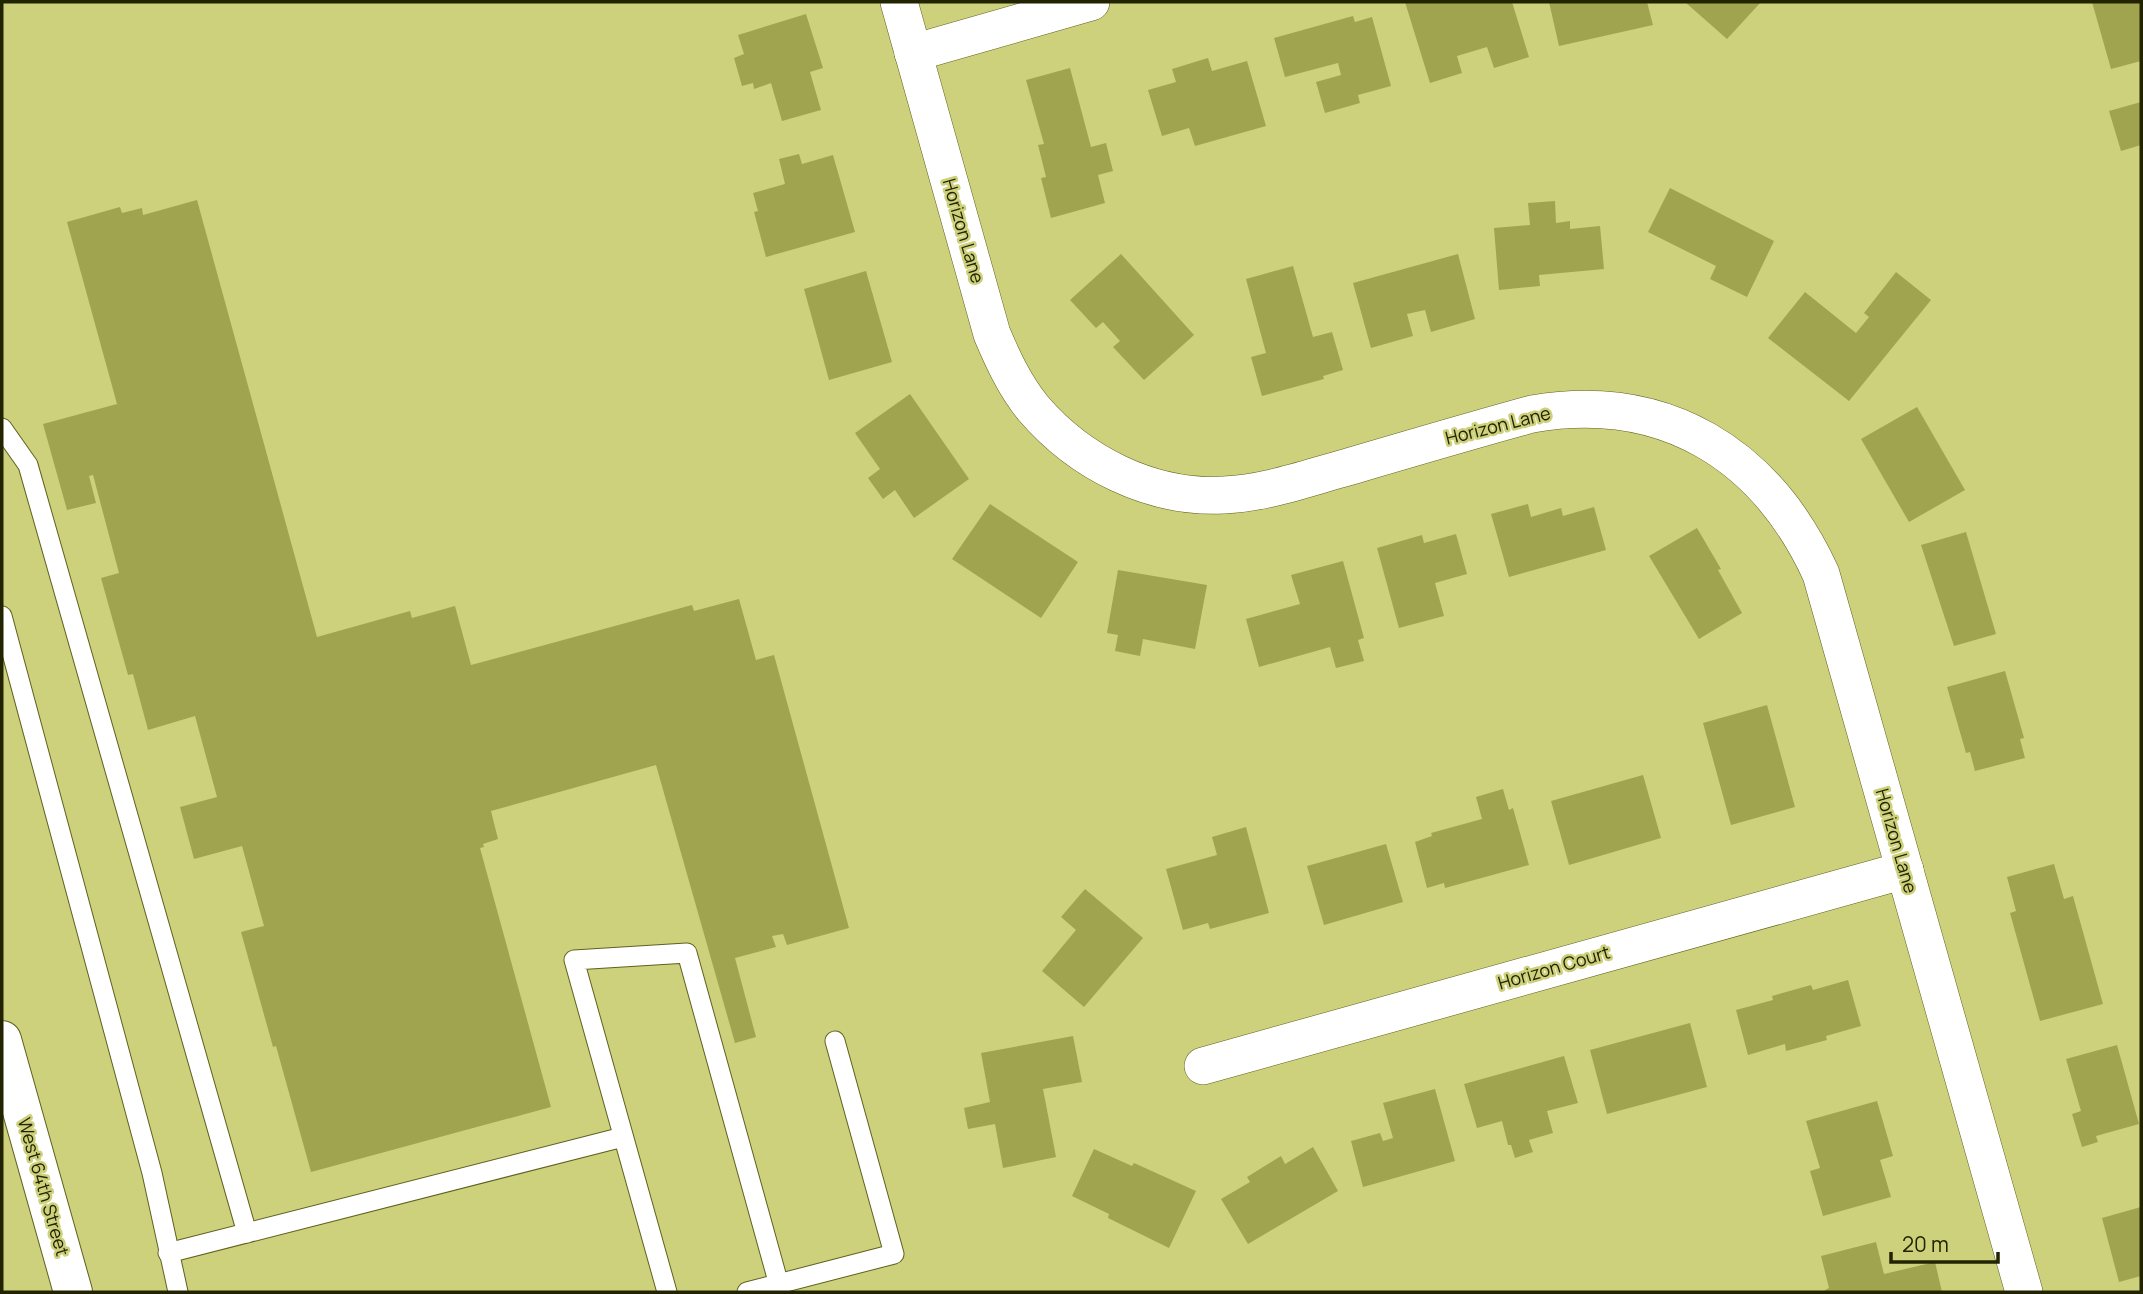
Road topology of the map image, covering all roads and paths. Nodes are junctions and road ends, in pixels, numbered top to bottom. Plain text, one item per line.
1 (899, 2) edge
2 (1091, 2) edge
3 (913, 53) junction
4 (2, 428) edge
5 (2, 616) edge
6 (1905, 870) junction
7 (2, 1040) edge
8 (835, 1041) dead end
9 (1203, 1066) dead end
10 (623, 1137) junction
11 (247, 1233) junction
12 (168, 1253) junction
13 (779, 1285) junction
14 (73, 1292) edge
15 (178, 1292) edge
16 (667, 1292) edge
17 (747, 1292) edge
18 (2024, 1292) edge

1 - 3 street, Horizon Lane
2 - 3 street
3 - 6 street, Horizon Lane
4 - 11 lane
5 - 12 lane
6 - 9 street, Horizon Court
6 - 18 street, Horizon Lane
7 - 14 street, West 64th Street
8 - 13 lane
10 - 11 lane
10 - 13 lane
10 - 16 lane
11 - 12 lane
12 - 15 lane
13 - 17 lane

